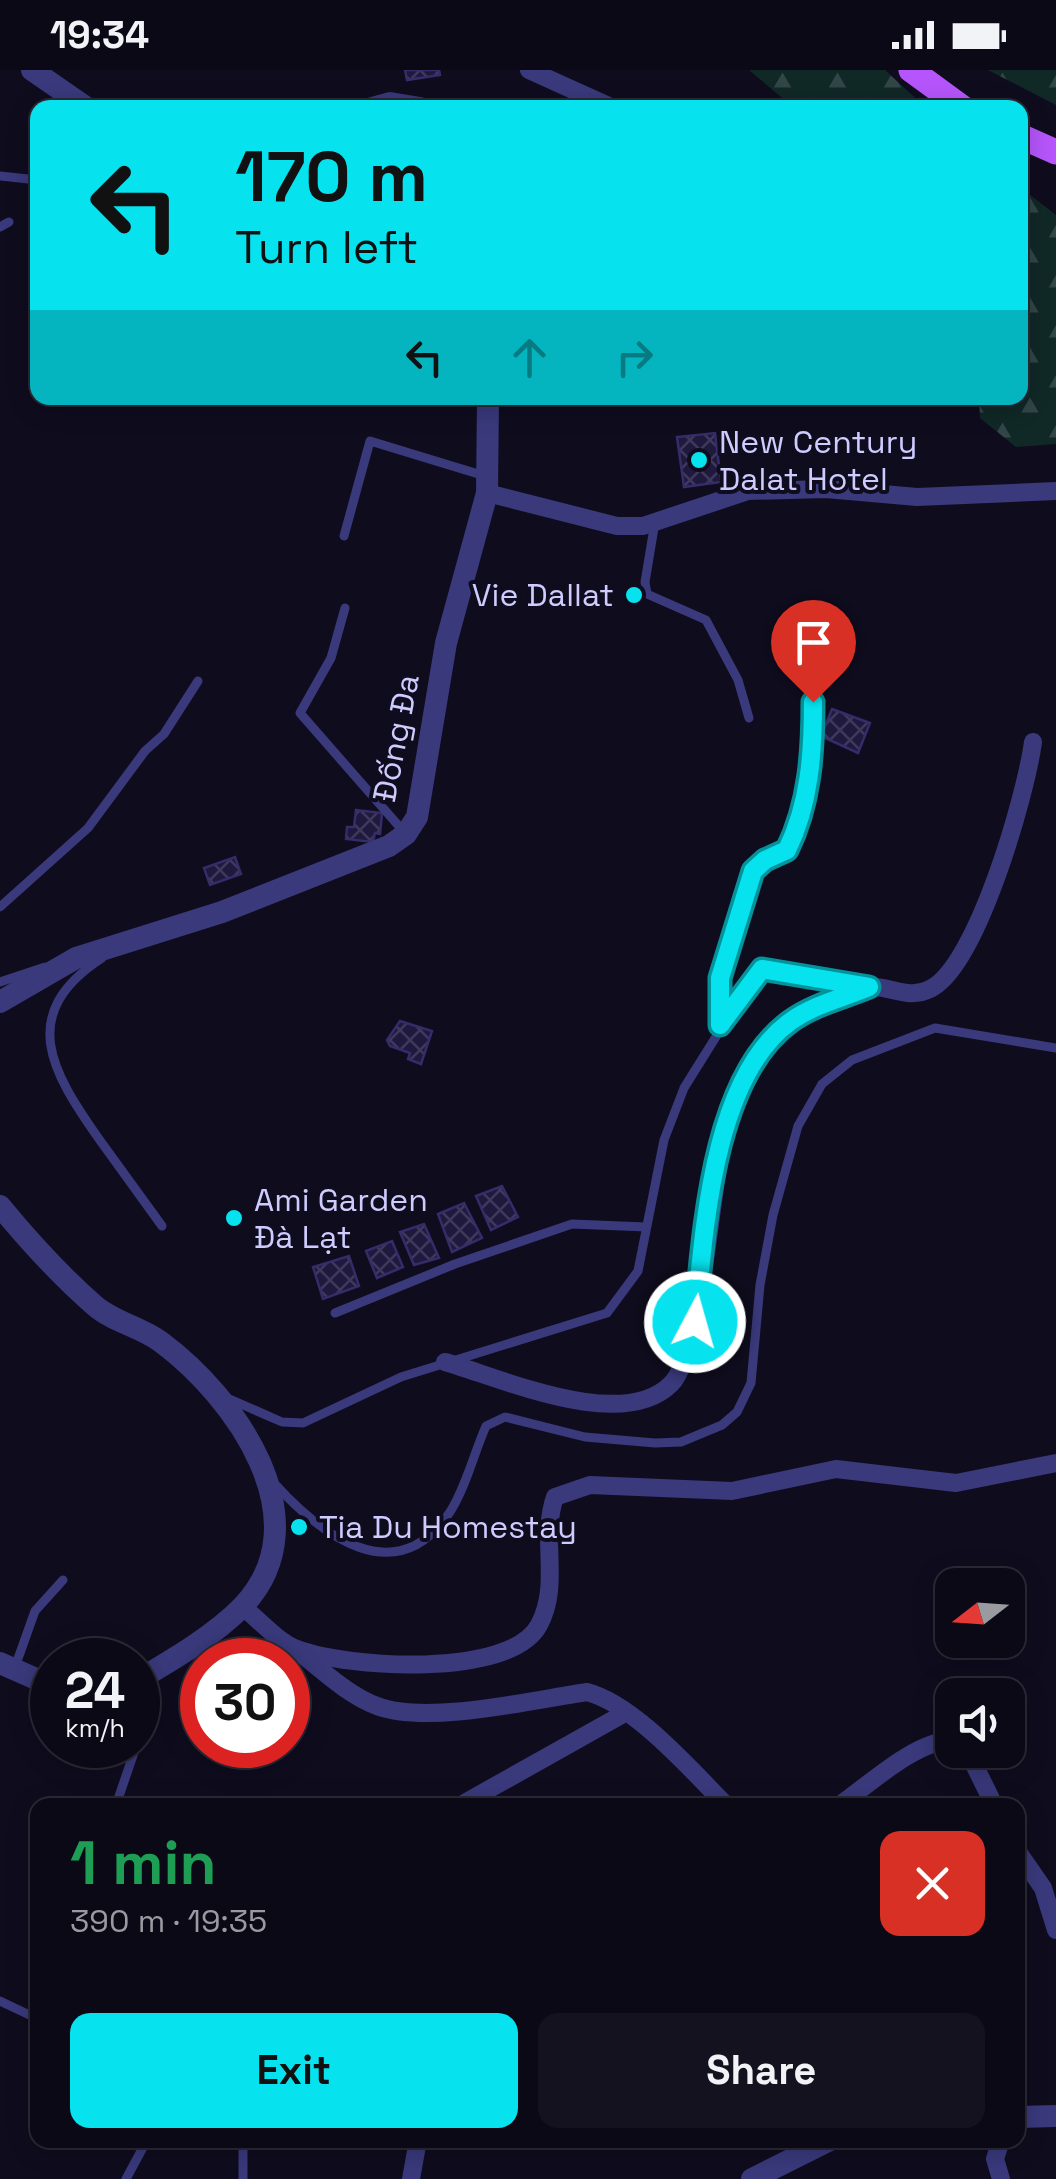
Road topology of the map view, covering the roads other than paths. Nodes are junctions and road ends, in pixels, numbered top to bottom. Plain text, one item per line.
1 (32, 70) edge
2 (529, 70) edge
3 (911, 70) edge
4 (75, 100) edge
5 (595, 100) edge
6 (952, 100) edge
7 (1028, 140) edge
8 (1056, 152) edge
9 (0, 176) edge
10 (30, 179) edge
11 (488, 405) edge
12 (487, 485) junction
13 (1056, 491) edge
14 (656, 522) junction
15 (344, 536) dead end
16 (345, 608) dead end
17 (198, 681) dead end
18 (813, 702) dead end
19 (749, 718) dead end
20 (1032, 742) dead end
21 (406, 834) junction
22 (0, 907) edge
23 (125, 943) junction
24 (76, 958) junction
25 (0, 982) edge
26 (869, 987) junction
27 (0, 1002) edge
28 (720, 1025) junction
29 (1056, 1048) edge
30 (0, 1206) edge
31 (162, 1226) dead end
32 (646, 1227) junction
33 (336, 1313) dead end
34 (446, 1362) junction
35 (218, 1394) junction
36 (1056, 1463) edge
37 (264, 1471) junction
38 (63, 1580) dead end
39 (242, 1606) junction
40 (282, 1638) edge
41 (310, 1650) edge
42 (310, 1660) edge
43 (160, 1665) edge
44 (7, 1666) edge
45 (30, 1676) edge
46 (625, 1713) junction
47 (935, 1743) edge
48 (129, 1768) edge
49 (976, 1768) edge
50 (118, 1798) edge
51 (473, 1798) edge
52 (718, 1798) edge
53 (850, 1798) edge
54 (991, 1798) edge
55 (1025, 1862) edge
56 (1056, 1930) edge
57 (0, 2002) edge
58 (30, 2015) edge
59 (1056, 2116) edge
60 (1025, 2119) edge
61 (143, 2148) edge
62 (243, 2148) edge
63 (417, 2148) edge
64 (814, 2148) edge
65 (999, 2148) edge
66 (126, 2179) edge
67 (243, 2179) edge
68 (411, 2179) edge
69 (752, 2179) edge
70 (1001, 2179) edge

1 - 4 street
2 - 5 street
3 - 6 main road
7 - 8 main road
9 - 10 lane
11 - 12 street, Đống Đa
12 - 14 street
12 - 15 lane
12 - 21 street, Đống Đa
13 - 14 street
14 - 19 lane
16 - 21 lane
17 - 22 lane
18 - 28 street
20 - 26 street
21 - 23 street, Đống Đa
23 - 24 street, Đống Đa
23 - 31 lane
24 - 25 lane
24 - 27 street, Đống Đa
26 - 28 lane
26 - 34 street
28 - 32 lane
29 - 37 lane
30 - 35 street
32 - 33 lane
32 - 34 lane
34 - 35 lane
35 - 37 street
36 - 41 street
37 - 39 street
38 - 44 lane
39 - 40 street
39 - 43 street
42 - 46 street
44 - 45 street
46 - 51 street
46 - 52 street
47 - 53 street
48 - 50 lane
49 - 54 street
55 - 56 street
57 - 58 lane
59 - 60 street
61 - 66 lane
62 - 67 lane
63 - 68 street
64 - 69 street
65 - 70 street

